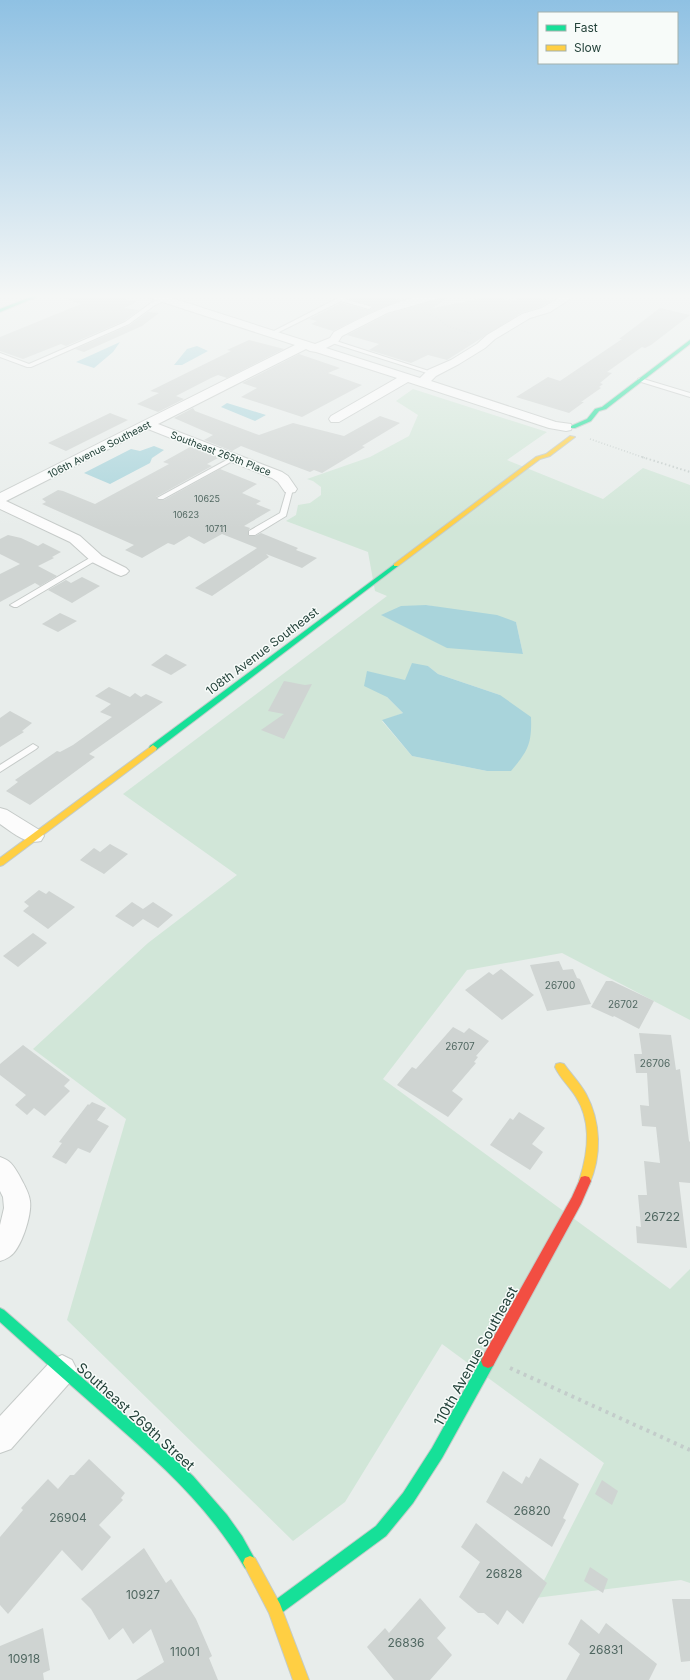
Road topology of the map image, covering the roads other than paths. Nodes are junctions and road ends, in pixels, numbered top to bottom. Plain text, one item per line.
1 (257, 372) edge
2 (388, 372) edge
3 (650, 372) edge
4 (432, 373) edge
5 (406, 378) junction
6 (640, 380) junction
7 (420, 383) junction
8 (690, 395) edge
9 (335, 419) dead end
10 (148, 425) junction
11 (572, 432) junction
12 (234, 458) junction
13 (290, 489) joint
14 (161, 498) dead end
15 (0, 499) edge
16 (0, 504) edge
17 (252, 533) dead end
18 (96, 558) junction
19 (121, 571) dead end
20 (14, 605) dead end
21 (33, 747) dead end
22 (0, 769) edge
23 (0, 815) edge
24 (34, 836) junction
25 (0, 862) edge
26 (560, 1067) dead end
27 (0, 1168) edge
28 (0, 1248) edge
29 (0, 1314) edge
30 (62, 1370) junction
31 (0, 1438) edge
32 (275, 1609) junction
33 (301, 1680) edge

1 - 10 street, 106th Avenue Southeast
2 - 5 street
3 - 6 street, 108th Avenue Southeast
4 - 7 street
5 - 7 street
5 - 9 street
6 - 8 lane
6 - 11 street, 108th Avenue Southeast
7 - 11 street
10 - 12 street, Southeast 265th Place
10 - 15 street, 106th Avenue Southeast
11 - 24 street, 108th Avenue Southeast
12 - 13 street, Southeast 265th Place
12 - 14 lane
13 - 17 lane
16 - 18 street
18 - 19 street
18 - 20 lane
21 - 22 lane
23 - 24 street
24 - 25 street, 108th Avenue Southeast
26 - 32 street, 110th Avenue Southeast
27 - 28 street
29 - 30 street, Southeast 269th Street
30 - 31 street
30 - 32 street, Southeast 269th Street
32 - 33 street, Southeast 269th Street

